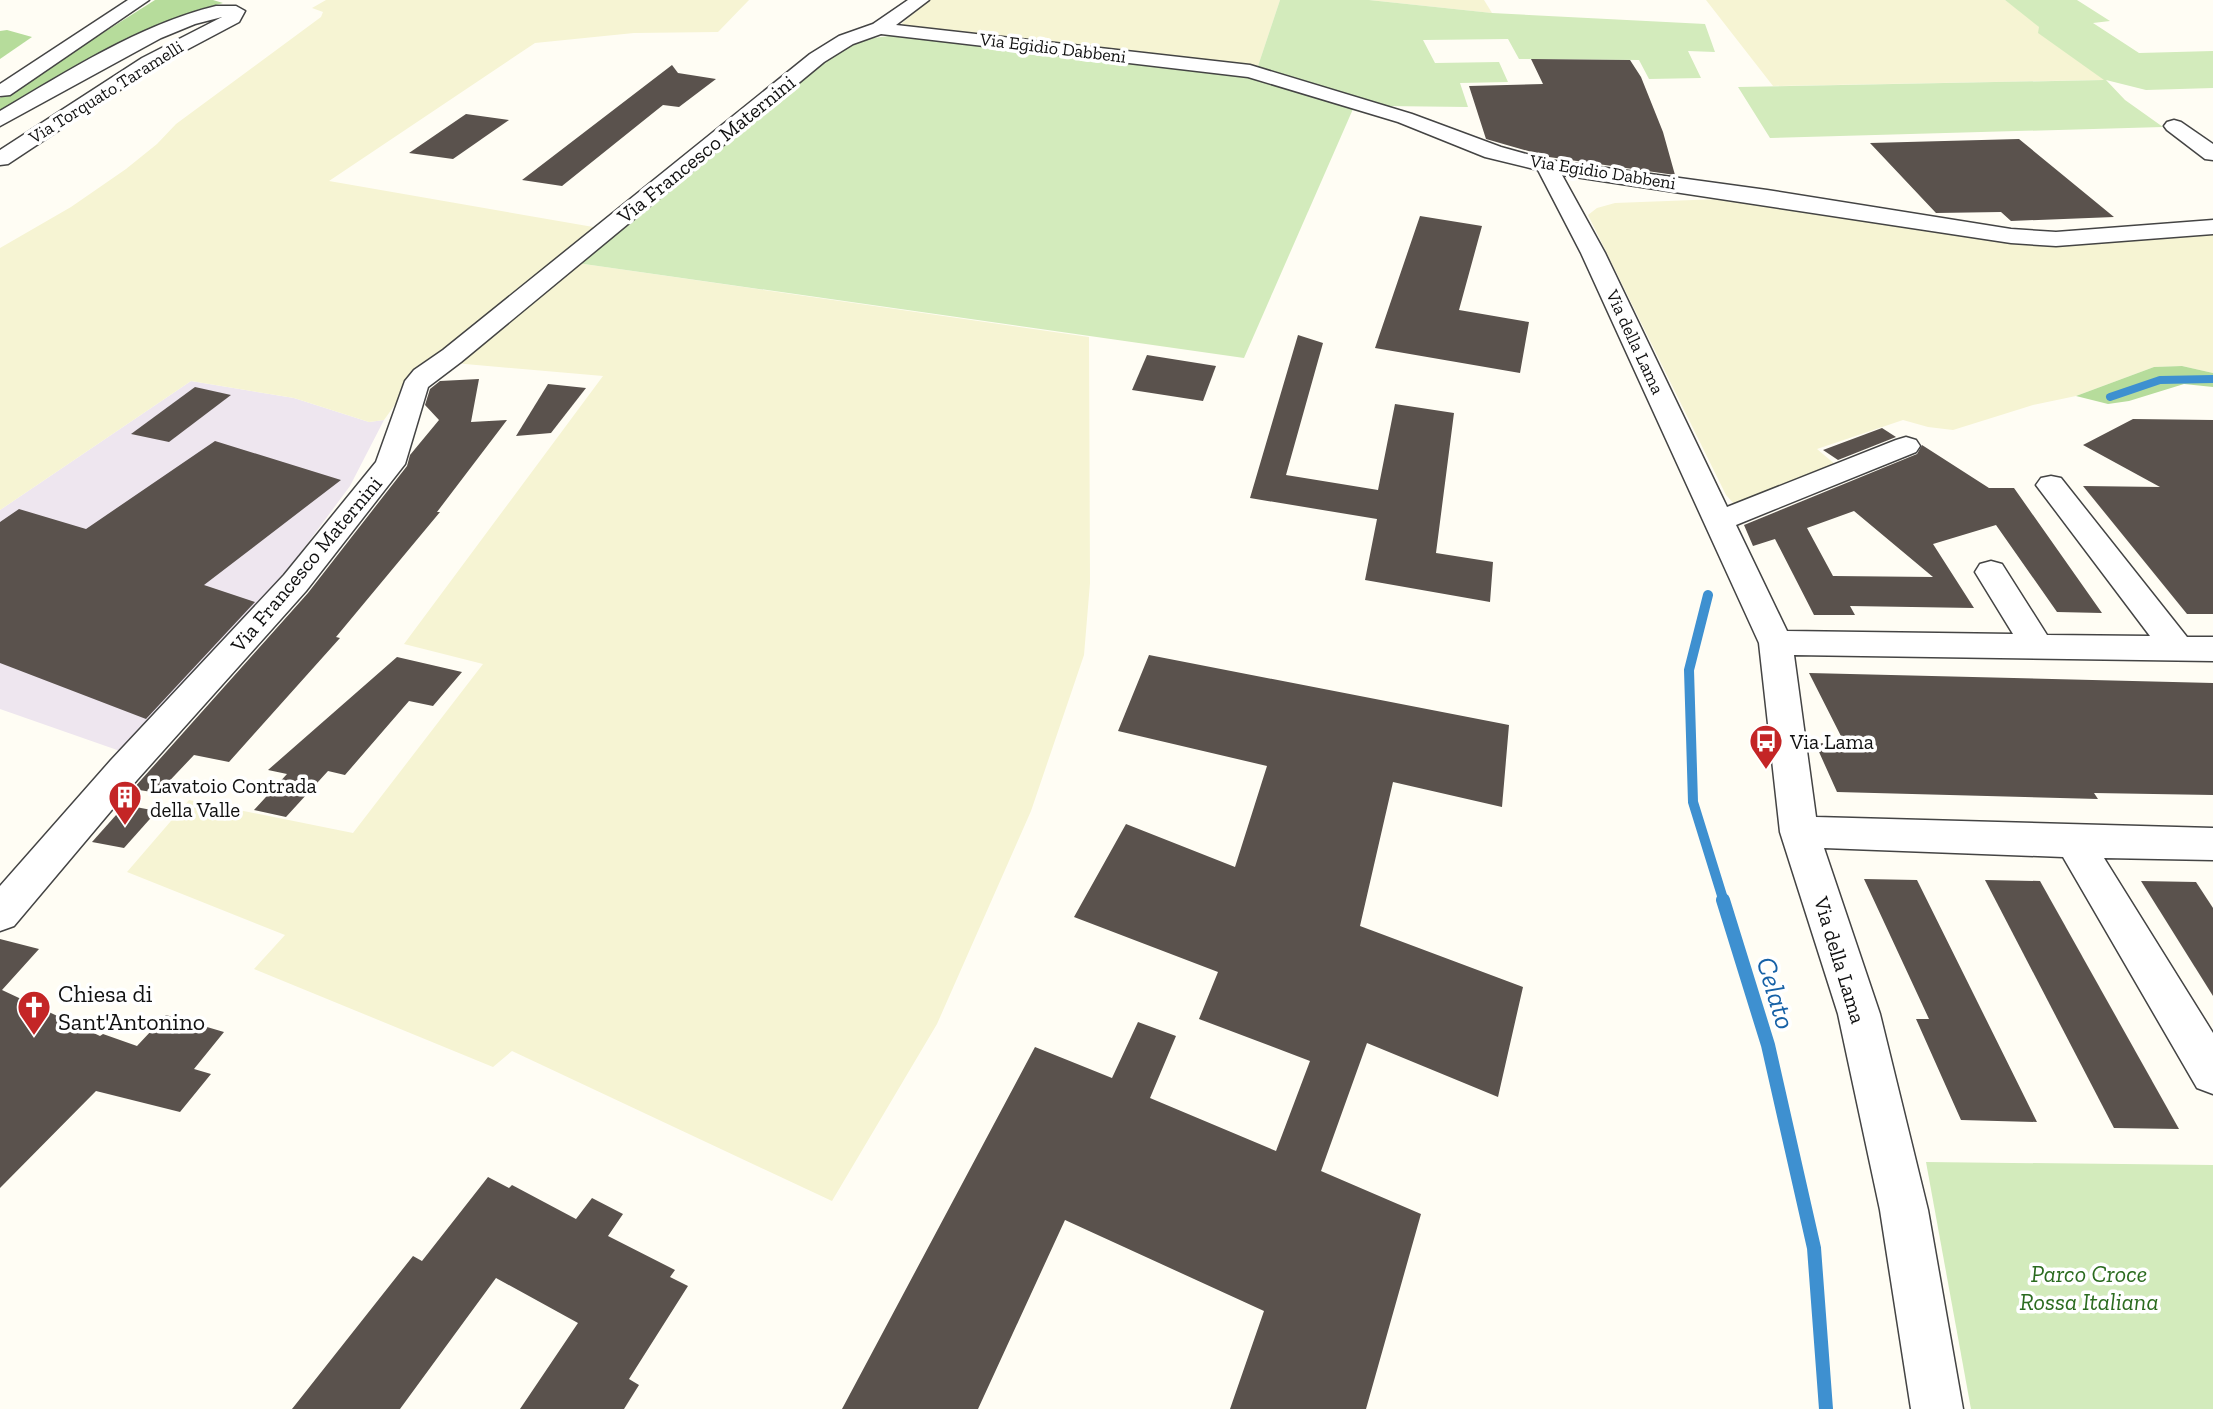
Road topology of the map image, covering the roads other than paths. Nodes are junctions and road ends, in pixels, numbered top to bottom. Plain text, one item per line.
1 (140, 0) edge
2 (920, 0) edge
3 (879, 28) junction
4 (0, 93) edge
5 (0, 120) edge
6 (2174, 126) dead end
7 (2213, 154) edge
8 (0, 159) edge
9 (1547, 166) junction
10 (2213, 227) edge
11 (1906, 446) dead end
12 (2051, 485) dead end
13 (1719, 521) junction
14 (1991, 572) dead end
15 (1776, 643) junction
16 (2038, 647) junction
17 (2178, 649) junction
18 (2213, 649) edge
19 (1799, 832) junction
20 (2074, 842) junction
21 (2213, 844) edge
22 (0, 914) edge
23 (2213, 1073) edge
24 (1937, 1409) edge

1 - 4 street
2 - 3 street
3 - 9 street, Via Egidio Dabbeni
3 - 22 street, Via Francesco Maternini
5 - 8 street, Via Torquato Taramelli
6 - 7 street
9 - 10 street, Via Egidio Dabbeni
9 - 13 street, Via della Lama
11 - 13 street
12 - 17 street
13 - 15 street, Via della Lama
14 - 16 street
15 - 16 street
15 - 19 street, Via della Lama
16 - 17 street
17 - 18 street
19 - 20 street
19 - 24 street, Via della Lama
20 - 21 street
20 - 23 street

